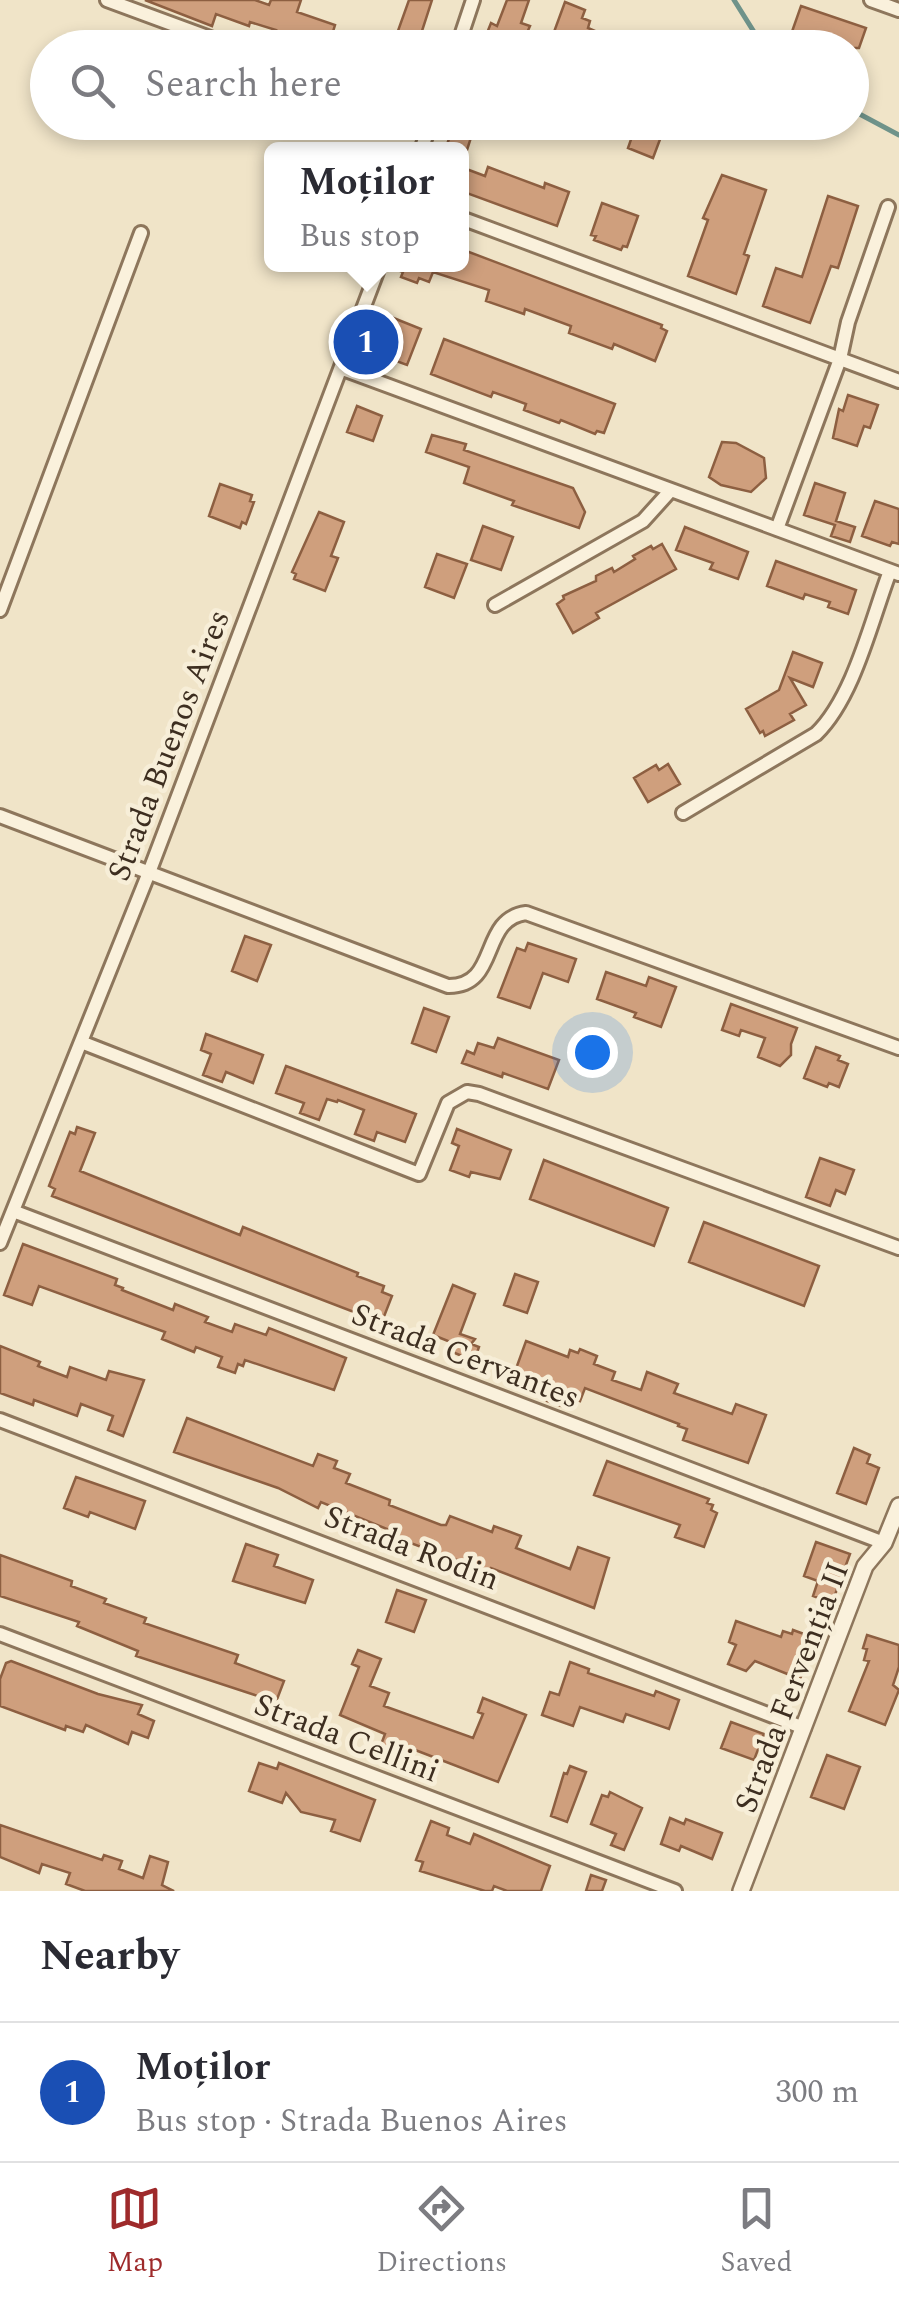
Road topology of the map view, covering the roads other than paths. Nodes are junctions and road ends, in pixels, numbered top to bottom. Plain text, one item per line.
1 (107, 0) edge
2 (473, 0) edge
3 (871, 0) edge
4 (899, 10) edge
5 (188, 30) edge
6 (463, 30) edge
7 (888, 208) dead end
8 (469, 221) edge
9 (141, 233) dead end
10 (377, 272) edge
11 (840, 359) junction
12 (343, 369) junction
13 (899, 381) edge
14 (671, 490) junction
15 (777, 529) junction
16 (894, 572) edge
17 (494, 605) dead end
18 (0, 610) edge
19 (683, 813) dead end
20 (0, 816) edge
21 (150, 870) junction
22 (80, 1042) junction
23 (899, 1048) edge
24 (13, 1211) junction
25 (0, 1243) edge
26 (899, 1248) edge
27 (0, 1420) edge
28 (899, 1506) edge
29 (892, 1546) edge
30 (0, 1634) edge
31 (804, 1728) junction
32 (675, 1891) edge
33 (741, 1891) edge

1 - 5 street
2 - 6 street
3 - 4 street
7 - 11 street
8 - 11 street
9 - 18 street
10 - 12 street, Strada Buenos Aires
11 - 13 street
11 - 15 street
12 - 14 street
12 - 21 street, Strada Buenos Aires
14 - 15 street
14 - 17 street
15 - 16 street
16 - 19 street
20 - 21 street
21 - 22 street, Strada Buenos Aires
21 - 23 street
22 - 24 street, Strada Buenos Aires
22 - 26 street
24 - 25 street, Strada Buenos Aires
24 - 29 street, Strada Cervantes
27 - 31 street, Strada Rodin
28 - 29 street, Strada Fervenția II
29 - 31 street, Strada Fervenția II
30 - 32 street, Strada Cellini
31 - 33 street, Strada Fervenția II

